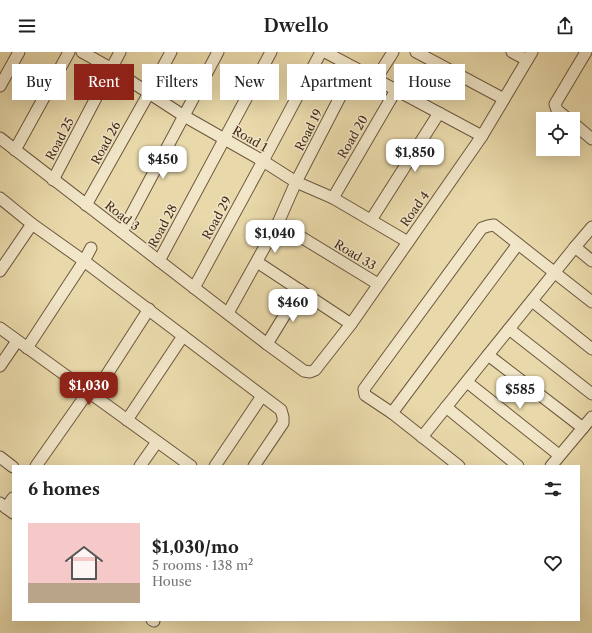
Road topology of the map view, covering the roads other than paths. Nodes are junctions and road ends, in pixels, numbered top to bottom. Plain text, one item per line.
1 (20, 52) edge
2 (69, 52) edge
3 (82, 52) edge
4 (120, 52) edge
5 (170, 52) edge
6 (218, 52) edge
7 (271, 52) edge
8 (321, 52) edge
9 (325, 52) edge
10 (393, 52) edge
11 (416, 52) edge
12 (512, 52) edge
13 (586, 52) edge
14 (530, 56) edge
15 (103, 64) edge
16 (114, 64) edge
17 (164, 64) edge
18 (348, 64) edge
19 (385, 64) edge
20 (0, 86) edge
21 (394, 93) edge
22 (504, 99) junction
23 (96, 100) edge
24 (144, 100) edge
25 (159, 100) edge
26 (338, 100) edge
27 (415, 100) edge
28 (559, 112) edge
29 (439, 113) junction
30 (184, 116) junction
31 (580, 129) edge
32 (482, 136) junction
33 (0, 138) edge
34 (224, 139) junction
35 (592, 139) edge
36 (15, 150) junction
37 (263, 161) junction
38 (54, 180) junction
39 (296, 182) junction
40 (0, 198) edge
41 (333, 198) junction
42 (86, 205) junction
43 (371, 220) junction
44 (32, 224) junction
45 (278, 224) junction
46 (592, 227) edge
47 (122, 232) junction
48 (408, 242) junction
49 (518, 244) junction
50 (575, 247) junction
51 (91, 248) dead end
52 (84, 261) junction
53 (159, 261) junction
54 (592, 261) edge
55 (257, 262) junction
56 (0, 271) edge
57 (554, 273) junction
58 (378, 284) junction
59 (194, 288) junction
60 (300, 290) junction
61 (532, 301) junction
62 (592, 302) edge
63 (149, 309) junction
64 (228, 313) junction
65 (351, 324) junction
66 (0, 328) edge
67 (509, 329) junction
68 (183, 336) junction
69 (17, 341) junction
70 (267, 344) junction
71 (27, 348) junction
72 (592, 348) edge
73 (488, 355) junction
74 (0, 366) edge
75 (310, 372) joint
76 (467, 382) junction
77 (91, 394) junction
78 (592, 394) edge
79 (262, 396) junction
80 (446, 407) junction
81 (392, 413) junction
82 (592, 416) edge
83 (127, 420) junction
84 (583, 428) junction
85 (422, 437) junction
86 (157, 442) junction
87 (559, 455) junction
88 (0, 457) edge
89 (37, 465) edge
90 (141, 465) edge
91 (190, 465) edge
92 (216, 465) edge
93 (255, 465) edge
94 (458, 465) edge
95 (517, 465) edge
96 (552, 465) edge
97 (12, 466) edge
98 (12, 499) edge
99 (6, 508) edge

1 - 20 street
2 - 36 street
3 - 15 street, Road 1
4 - 16 street, Road 25
5 - 17 street, Road 26
6 - 30 street
7 - 34 street, Road 28
8 - 37 street, Road 29
9 - 18 street
10 - 19 street
11 - 22 street
12 - 14 street
13 - 28 street
14 - 22 street, Road 4
21 - 41 street, Road 20
22 - 32 street, Road 4
23 - 38 street, Road 25
24 - 42 street, Road 26
25 - 30 street, Road 1
26 - 39 street, Road 19
27 - 29 street
29 - 32 street
29 - 43 street
30 - 34 street, Road 1
30 - 47 street
31 - 35 street
32 - 48 street, Road 4
33 - 36 street, Road 3
34 - 37 street, Road 1
34 - 53 street, Road 28
36 - 38 street, Road 3
37 - 39 street, Road 1
37 - 59 street, Road 29
38 - 42 street, Road 3
39 - 41 street, Road 1
39 - 45 street
40 - 44 street
41 - 43 street, Road 1
42 - 47 street, Road 3
43 - 48 street, Road 1
44 - 52 street
44 - 56 street
45 - 55 street
45 - 58 street, Road 33
46 - 50 street
47 - 53 street, Road 3
48 - 58 street, Road 4
49 - 57 street
49 - 81 street
49 - 81 street
50 - 54 street
50 - 57 street
51 - 52 street
52 - 63 street
52 - 71 street
53 - 59 street, Road 3
55 - 60 street
55 - 64 street
57 - 61 street
57 - 62 street
58 - 65 street, Road 4
59 - 64 street, Road 3
60 - 65 street
60 - 70 street
61 - 67 street
61 - 72 street
63 - 68 street
63 - 77 street
64 - 70 street, Road 3
65 - 75 street, Road 4
66 - 69 street
67 - 73 street
67 - 78 street
68 - 79 street
68 - 83 street
69 - 71 street
69 - 74 street
70 - 75 street, Road 3
71 - 77 street
73 - 76 street
73 - 84 street
76 - 80 street
76 - 87 street
77 - 83 street
77 - 89 street
79 - 92 street
79 - 93 street
80 - 85 street
80 - 95 street
81 - 85 street
82 - 84 street
83 - 86 street
84 - 87 street
85 - 94 street
86 - 90 street
86 - 91 street
87 - 96 street
88 - 97 street
98 - 99 street

